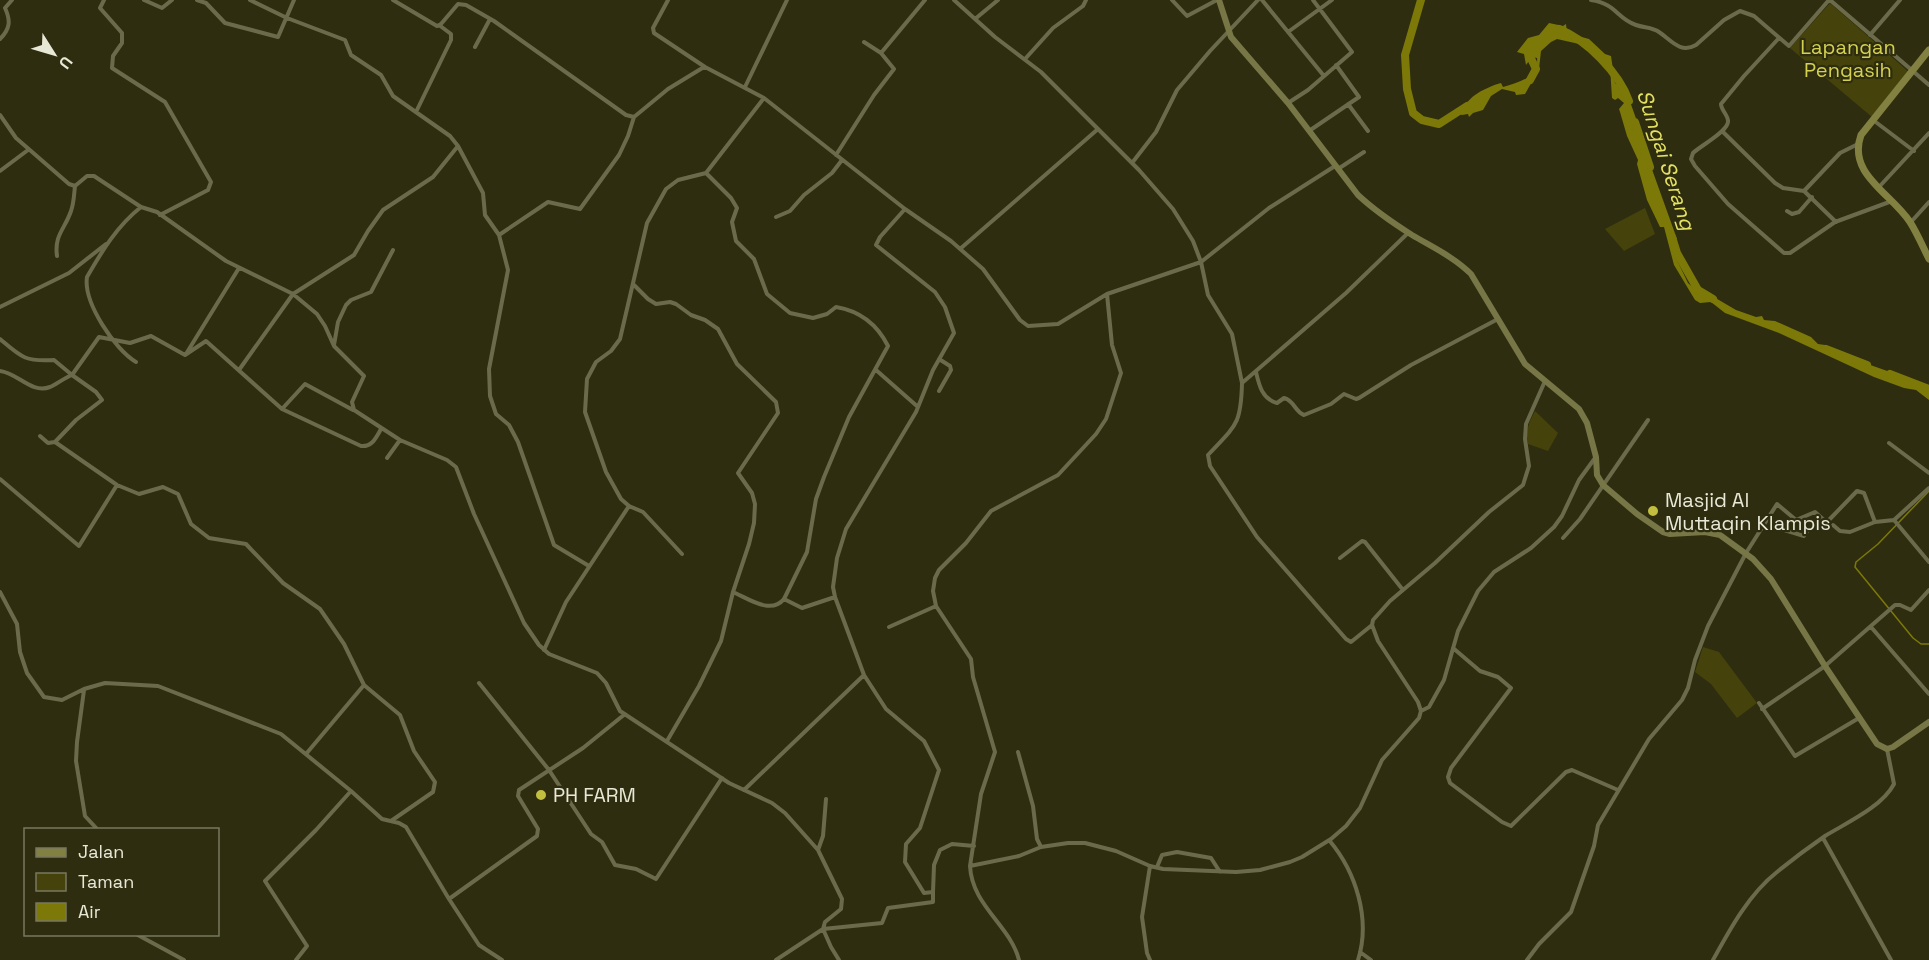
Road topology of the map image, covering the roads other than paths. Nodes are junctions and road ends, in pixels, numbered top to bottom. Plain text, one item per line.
1 (12, 0) edge
2 (104, 0) edge
3 (144, 0) edge
4 (172, 0) edge
5 (197, 0) edge
6 (250, 0) edge
7 (294, 0) edge
8 (393, 0) edge
9 (469, 0) edge
10 (668, 0) edge
11 (787, 0) edge
12 (925, 0) edge
13 (954, 0) edge
14 (998, 0) edge
15 (1086, 0) edge
16 (1172, 0) edge
17 (1204, 0) edge
18 (1218, 0) edge
19 (1260, 0) edge
20 (1313, 0) edge
21 (1332, 0) edge
22 (1591, 0) edge
23 (1830, 0) edge
24 (1900, 0) edge
25 (466, 5) junction
26 (1209, 5) junction
27 (1321, 9) junction
28 (287, 18) junction
29 (490, 19) junction
30 (975, 19) junction
31 (440, 26) junction
32 (1228, 30) junction
33 (1288, 32) junction
34 (1870, 35) junction
35 (1779, 38) junction
36 (0, 39) edge
37 (864, 42) dead end
38 (475, 47) dead end
39 (1929, 50) edge
40 (881, 53) junction
41 (1024, 59) junction
42 (1336, 66) junction
43 (705, 67) junction
44 (1912, 71) junction
45 (1324, 76) junction
46 (1929, 85) edge
47 (745, 87) junction
48 (764, 98) junction
49 (1288, 103) junction
50 (1348, 104) junction
51 (416, 112) junction
52 (0, 115) edge
53 (634, 117) junction
54 (1872, 120) junction
55 (1098, 129) junction
56 (1309, 131) junction
57 (1368, 131) dead end
58 (1722, 131) junction
59 (1929, 133) edge
60 (1858, 144) junction
61 (458, 146) junction
62 (28, 150) junction
63 (1914, 151) junction
64 (1364, 152) dead end
65 (836, 155) junction
66 (842, 160) junction
67 (1132, 163) junction
68 (1336, 167) junction
69 (0, 171) edge
70 (706, 174) junction
71 (75, 186) junction
72 (1879, 187) junction
73 (1804, 191) junction
74 (1812, 196) junction
75 (1893, 201) junction
76 (1929, 202) edge
77 (141, 207) junction
78 (905, 209) junction
79 (1787, 211) dead end
80 (160, 214) junction
81 (776, 217) dead end
82 (1836, 222) junction
83 (1910, 222) junction
84 (1408, 233) junction
85 (499, 236) junction
86 (109, 241) junction
87 (960, 249) junction
88 (393, 250) dead end
89 (57, 256) dead end
90 (1929, 259) edge
91 (1201, 262) junction
92 (239, 268) junction
93 (634, 285) junction
94 (293, 294) junction
95 (1107, 294) junction
96 (0, 307) edge
97 (1498, 319) junction
98 (0, 339) edge
99 (112, 339) junction
100 (334, 346) junction
101 (185, 355) junction
102 (939, 359) junction
103 (136, 362) dead end
104 (238, 370) junction
105 (876, 370) junction
106 (0, 371) edge
107 (1256, 372) junction
108 (72, 375) junction
109 (1545, 381) junction
110 (1242, 382) junction
111 (939, 391) dead end
112 (918, 407) junction
113 (282, 408) junction
114 (357, 412) junction
115 (1648, 420) dead end
116 (381, 429) junction
117 (40, 436) dead end
118 (400, 440) junction
119 (55, 442) junction
120 (1889, 442) dead end
121 (1596, 457) junction
122 (387, 458) dead end
123 (1929, 473) edge
124 (0, 479) edge
125 (117, 485) junction
126 (1603, 485) junction
127 (1929, 488) edge
128 (630, 506) junction
129 (1796, 520) junction
130 (1894, 520) junction
131 (1875, 522) junction
132 (1833, 525) dead end
133 (1781, 529) dead end
134 (1563, 538) dead end
135 (1746, 553) junction
136 (682, 554) dead end
137 (1340, 558) dead end
138 (1929, 562) edge
139 (589, 566) junction
140 (1402, 590) junction
141 (1929, 590) edge
142 (0, 592) edge
143 (733, 592) junction
144 (835, 597) junction
145 (784, 599) junction
146 (936, 606) junction
147 (1372, 625) junction
148 (889, 627) dead end
149 (1871, 627) junction
150 (1453, 648) junction
151 (544, 650) junction
152 (1825, 666) junction
153 (864, 675) junction
154 (479, 683) dead end
155 (364, 685) junction
156 (84, 689) junction
157 (1929, 694) edge
158 (1759, 703) dead end
159 (1762, 708) junction
160 (1421, 711) junction
161 (625, 714) junction
162 (1859, 718) junction
163 (1929, 722) edge
164 (667, 741) junction
165 (1887, 749) junction
166 (1018, 752) dead end
167 (306, 754) junction
168 (549, 770) junction
169 (722, 778) junction
170 (744, 790) junction
171 (1618, 790) junction
172 (351, 791) junction
173 (826, 799) dead end
174 (391, 821) junction
175 (96, 828) edge
176 (1823, 838) junction
177 (1329, 840) junction
178 (974, 846) junction
179 (1041, 848) junction
180 (818, 850) junction
181 (970, 866) junction
182 (1150, 866) junction
183 (1157, 867) junction
184 (1220, 872) junction
185 (933, 892) junction
186 (449, 899) junction
187 (823, 929) junction
188 (140, 936) edge
189 (1360, 952) junction
190 (184, 960) edge
191 (296, 960) edge
192 (502, 960) edge
193 (776, 960) edge
194 (839, 960) edge
195 (1019, 960) edge
196 (1150, 960) edge
197 (1358, 960) edge
198 (1371, 960) edge
199 (1527, 960) edge
200 (1713, 960) edge
201 (1890, 960) edge

1 - 36 street
2 - 80 street
3 - 4 street
5 - 28 street
6 - 28 street
7 - 28 street
8 - 31 street
9 - 25 street
10 - 43 street
11 - 47 street
12 - 40 street
13 - 30 street
14 - 30 street
15 - 41 street
16 - 26 street
17 - 26 street
18 - 26 street
18 - 32 street
19 - 32 street
19 - 33 street
20 - 27 street
21 - 27 street
22 - 35 street
23 - 34 street
23 - 35 street
24 - 34 street
25 - 29 street
25 - 31 street
27 - 33 street
27 - 42 street
28 - 51 street
29 - 38 street
29 - 53 street
30 - 41 street
31 - 51 street
32 - 49 street
32 - 67 street
33 - 45 street
34 - 44 street
35 - 58 street
37 - 40 street
39 - 44 main road
40 - 65 street
41 - 55 street
42 - 45 street
42 - 50 street
43 - 47 street
43 - 53 street
44 - 46 street
44 - 54 main road
45 - 49 street
47 - 48 street
48 - 65 street
48 - 70 street
49 - 56 street
50 - 56 street
50 - 57 street
51 - 61 street
52 - 62 street
53 - 85 street
54 - 60 main road
54 - 63 street
55 - 67 street
55 - 87 street
56 - 68 street
58 - 73 street
58 - 82 street
59 - 63 street
60 - 72 main road
60 - 73 street
61 - 85 street
61 - 94 street
62 - 69 street
62 - 71 street
63 - 72 street
64 - 68 street
65 - 66 street
66 - 78 street
66 - 81 street
67 - 91 street
68 - 84 street
68 - 91 street
70 - 93 street
70 - 105 street
71 - 77 street
71 - 89 street
72 - 75 main road
73 - 74 street
74 - 79 street
74 - 82 street
75 - 82 street
75 - 83 main road
76 - 83 street
77 - 80 street
77 - 86 street
78 - 87 street
78 - 102 street
80 - 92 street
83 - 90 main road
84 - 97 street
84 - 107 street
85 - 139 street
86 - 96 street
86 - 99 street
87 - 95 street
88 - 100 street
91 - 95 street
91 - 110 street
92 - 94 street
92 - 101 street
93 - 128 street
93 - 143 street
94 - 100 street
94 - 104 street
95 - 146 street
97 - 107 street
97 - 109 street
98 - 108 street
99 - 101 street
99 - 103 street
99 - 108 street
100 - 114 street
101 - 104 street
102 - 111 street
102 - 112 street
104 - 113 street
105 - 112 street
105 - 145 street
106 - 108 street
107 - 110 street
108 - 119 street
109 - 121 street
109 - 140 street
110 - 147 street
112 - 144 street
113 - 114 street
113 - 116 street
114 - 116 street
115 - 126 street
116 - 118 street
117 - 119 street
118 - 122 street
118 - 151 street
119 - 125 street
120 - 123 street
121 - 126 street
121 - 150 street
124 - 125 street
125 - 155 street
126 - 134 street
126 - 135 street
127 - 130 street
128 - 136 street
128 - 139 street
129 - 131 street
129 - 133 street
129 - 135 street
130 - 131 street
130 - 138 street
131 - 132 street
135 - 152 street
135 - 171 street
137 - 140 street
139 - 151 street
140 - 147 street
141 - 149 street
142 - 156 street
143 - 145 street
143 - 164 street
144 - 145 street
144 - 153 street
146 - 148 street
146 - 178 street
147 - 160 street
149 - 152 street
149 - 157 street
150 - 160 street
150 - 171 street
151 - 161 street
152 - 159 street
152 - 162 street
153 - 170 street
153 - 185 street
154 - 168 street
155 - 167 street
155 - 174 street
156 - 167 street
156 - 175 street
158 - 159 street
159 - 162 street
160 - 177 street
161 - 164 street
161 - 168 street
162 - 165 street
163 - 165 street
164 - 169 street
165 - 176 street
166 - 179 street
167 - 172 street
168 - 169 street
168 - 186 street
169 - 170 street
170 - 180 street
171 - 199 street
172 - 174 street
172 - 191 street
173 - 180 street
174 - 186 street
176 - 200 street
176 - 201 street
177 - 184 street
177 - 189 street
178 - 181 street
178 - 185 street
179 - 181 street
179 - 182 street
180 - 187 street
181 - 195 street
182 - 183 street
182 - 196 street
183 - 184 street
183 - 184 street
185 - 187 street
186 - 192 street
187 - 193 street
187 - 194 street
188 - 190 street
189 - 197 street
189 - 198 street

